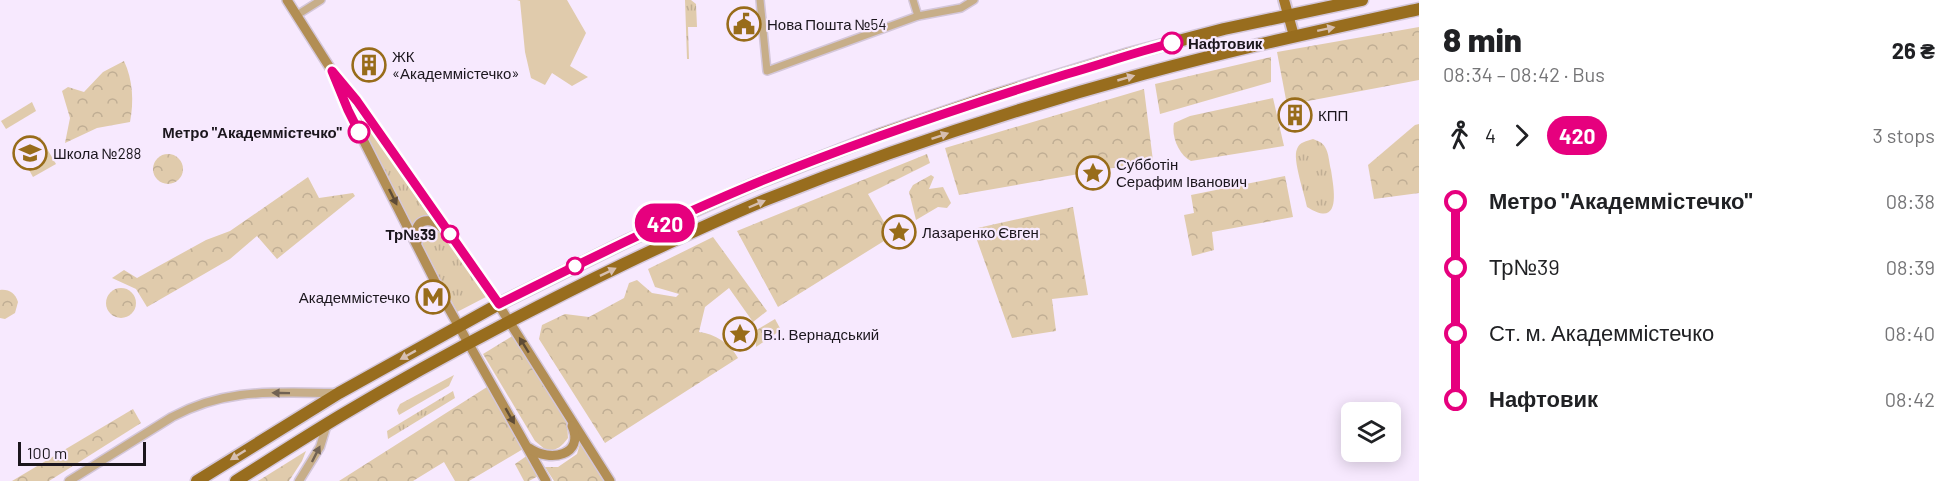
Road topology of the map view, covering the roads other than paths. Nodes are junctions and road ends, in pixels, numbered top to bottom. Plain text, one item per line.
1 (287, 0) edge
2 (321, 0) edge
3 (760, 0) edge
4 (913, 0) edge
5 (974, 0) edge
6 (1284, 0) edge
7 (1362, 0) edge
8 (1419, 9) edge
9 (297, 15) junction
10 (918, 16) junction
11 (1289, 16) junction
12 (1294, 36) junction
13 (332, 71) junction
14 (452, 237) junction
15 (417, 246) junction
16 (499, 304) junction
17 (510, 322) junction
18 (459, 326) junction
19 (468, 343) junction
20 (339, 393) junction
21 (568, 416) junction
22 (327, 424) junction
23 (529, 448) junction
24 (69, 481) edge
25 (197, 481) edge
26 (236, 481) edge
27 (299, 481) edge
28 (546, 481) edge
29 (610, 481) edge

1 - 9 main road
2 - 9 street
3 - 10 street
4 - 10 street
5 - 10 street
6 - 11 main road
7 - 11 highway
12 -> 8 highway
9 - 13 main road
11 - 12 main road
11 - 16 highway
17 -> 12 highway
13 - 14 main road
13 -> 15 main road
14 - 15 main road
14 - 16 main road
15 - 18 main road
16 - 17 main road
16 - 18 highway
17 - 19 highway
21 -> 17 main road
18 - 19 main road
18 -> 20 highway
19 - 22 highway
19 -> 23 main road
20 -> 24 street
20 -> 25 highway
21 - 23 main road
21 - 29 main road
22 - 26 highway
27 -> 22 street
23 - 28 main road

